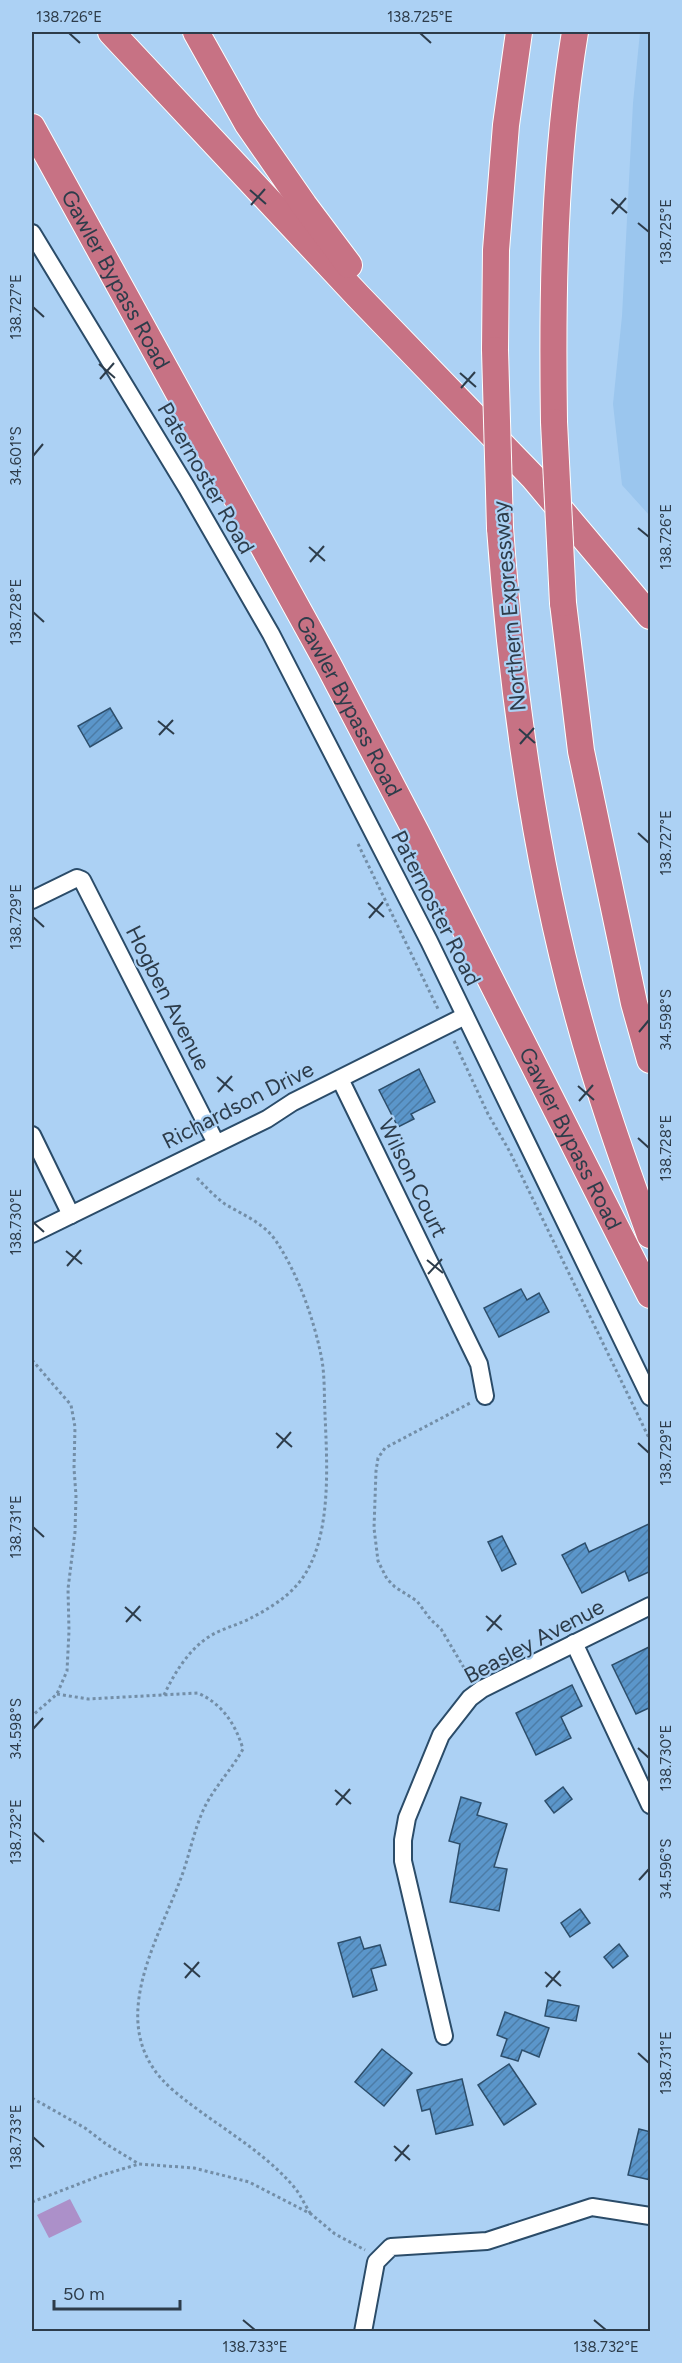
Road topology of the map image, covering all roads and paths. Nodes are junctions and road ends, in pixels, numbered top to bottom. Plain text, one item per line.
1 (111, 32) edge
2 (196, 32) edge
3 (519, 32) edge
4 (575, 32) edge
5 (32, 127) edge
6 (32, 234) edge
7 (379, 316) junction
8 (651, 616) edge
9 (358, 842) dead end
10 (32, 900) edge
11 (465, 1016) junction
12 (446, 1025) junction
13 (651, 1059) edge
14 (340, 1079) junction
15 (32, 1135) edge
16 (216, 1143) junction
17 (195, 1176) dead end
18 (71, 1215) junction
19 (32, 1234) edge
20 (651, 1235) edge
21 (651, 1295) edge
22 (32, 1360) edge
23 (485, 1396) joint
24 (651, 1397) edge
25 (651, 1440) edge
26 (651, 1606) edge
27 (574, 1643) junction
28 (482, 1689) junction
29 (57, 1694) junction
30 (164, 1695) junction
31 (32, 1716) edge
32 (651, 1805) edge
33 (444, 2036) dead end
34 (32, 2098) edge
35 (140, 2164) junction
36 (32, 2202) edge
37 (311, 2214) junction
38 (651, 2216) edge
39 (392, 2247) junction
40 (363, 2331) edge

1 - 7 highway
2 - 7 highway
3 - 20 highway, Northern Expressway, bridge
4 - 13 highway, bridge
5 - 21 highway, Gawler Bypass Road
6 - 11 street, Paternoster Road
7 - 8 highway
9 - 12 path
10 - 16 street, Hogben Avenue
11 - 12 street, Richardson Drive
11 - 24 street, Paternoster Road
12 - 14 street, Richardson Drive
12 - 25 path
14 - 16 street, Richardson Drive
14 - 23 street, Wilson Court
15 - 18 street
16 - 18 street, Richardson Drive
17 - 30 path
18 - 19 street, Richardson Drive
22 - 29 path
23 - 28 path
26 - 27 street, Beasley Avenue
27 - 28 street, Beasley Avenue
27 - 32 street
28 - 33 street, Beasley Avenue
29 - 30 path
29 - 31 path
30 - 37 path
34 - 35 path
35 - 36 path
35 - 37 path
37 - 39 path
38 - 39 street
39 - 40 street

